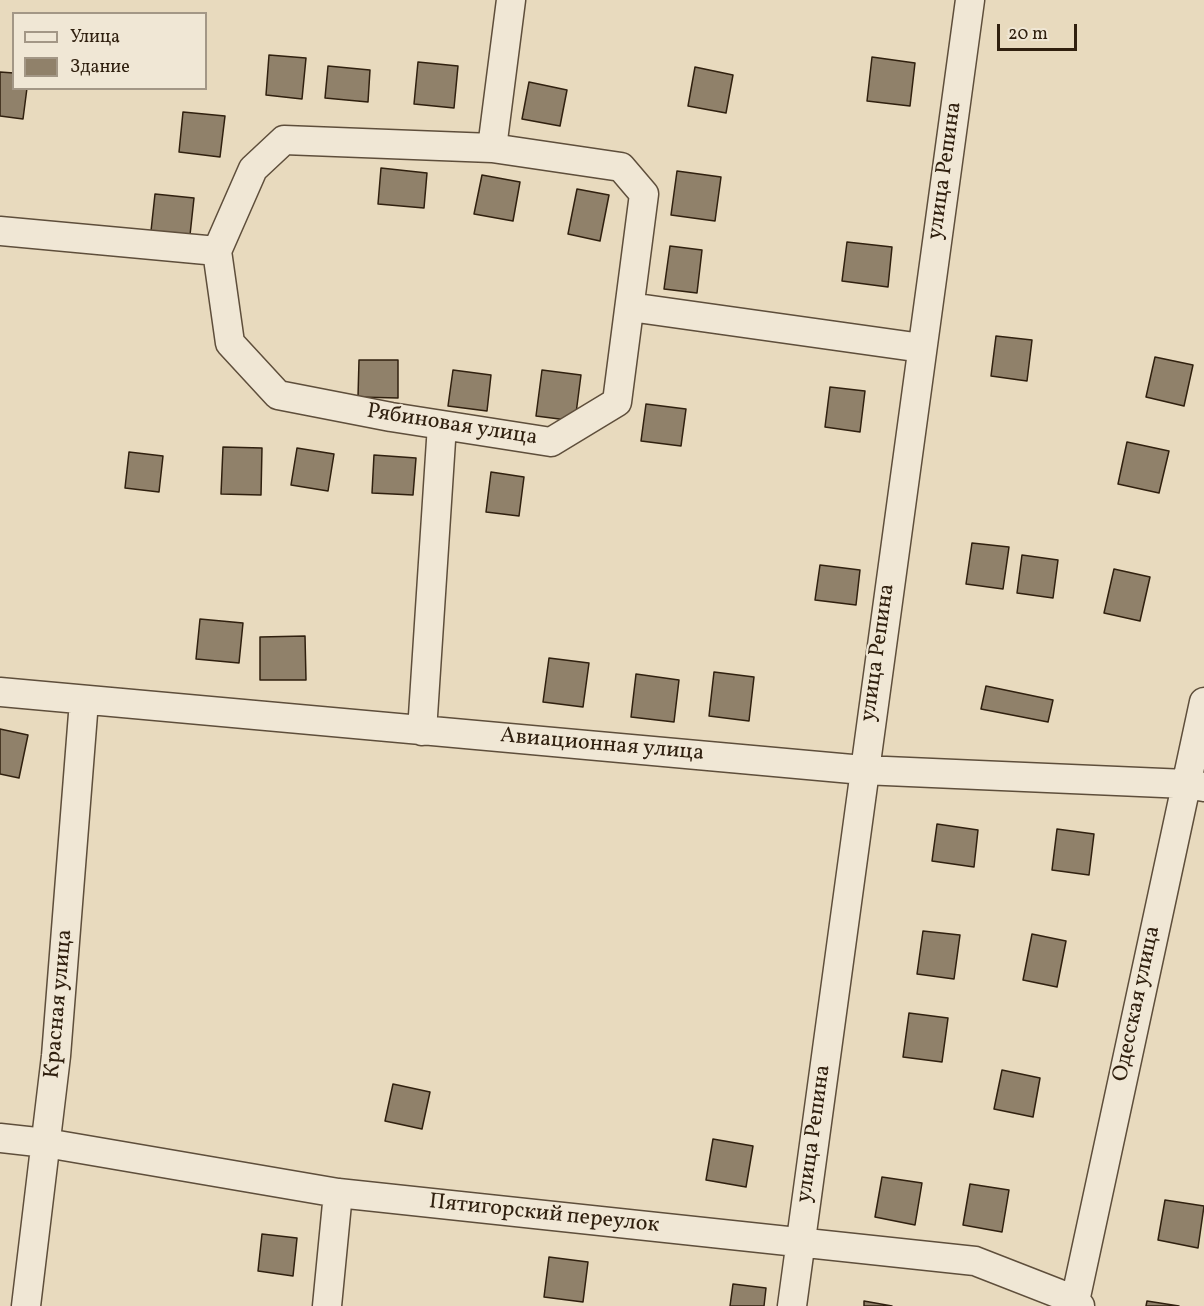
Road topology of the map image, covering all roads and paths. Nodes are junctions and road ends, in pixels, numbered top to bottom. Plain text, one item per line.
1 (511, 0) edge
2 (970, 0) edge
3 (492, 148) junction
4 (0, 231) edge
5 (217, 251) junction
6 (630, 307) junction
7 (922, 348) junction
8 (442, 425) junction
9 (0, 692) edge
10 (84, 701) junction
11 (1204, 702) edge
12 (422, 731) junction
13 (863, 770) junction
14 (1195, 785) edge
15 (0, 1138) edge
16 (46, 1143) junction
17 (339, 1193) junction
18 (800, 1242) junction
19 (1076, 1304) edge
20 (26, 1306) edge
21 (327, 1306) edge
22 (792, 1306) edge

1 - 3 street
2 - 7 street, улица Репина
3 - 5 street, Рябиновая улица
3 - 6 street, Рябиновая улица
4 - 5 street
5 - 8 street, Рябиновая улица
6 - 7 street
6 - 8 street, Рябиновая улица
7 - 13 street, улица Репина
8 - 12 street
9 - 10 street, Авиационная улица
10 - 12 street, Авиационная улица
10 - 16 street, Красная улица
11 - 14 street, Одесская улица
12 - 13 street, Авиационная улица
13 - 14 street, Авиационная улица
13 - 18 street, улица Репина
14 - 19 street, Одесская улица
15 - 16 street, Пятигорский переулок
16 - 17 street, Пятигорский переулок
16 - 20 street, Красная улица
17 - 18 street, Пятигорский переулок
17 - 21 street
18 - 19 street, Пятигорский переулок
18 - 22 street, улица Репина

